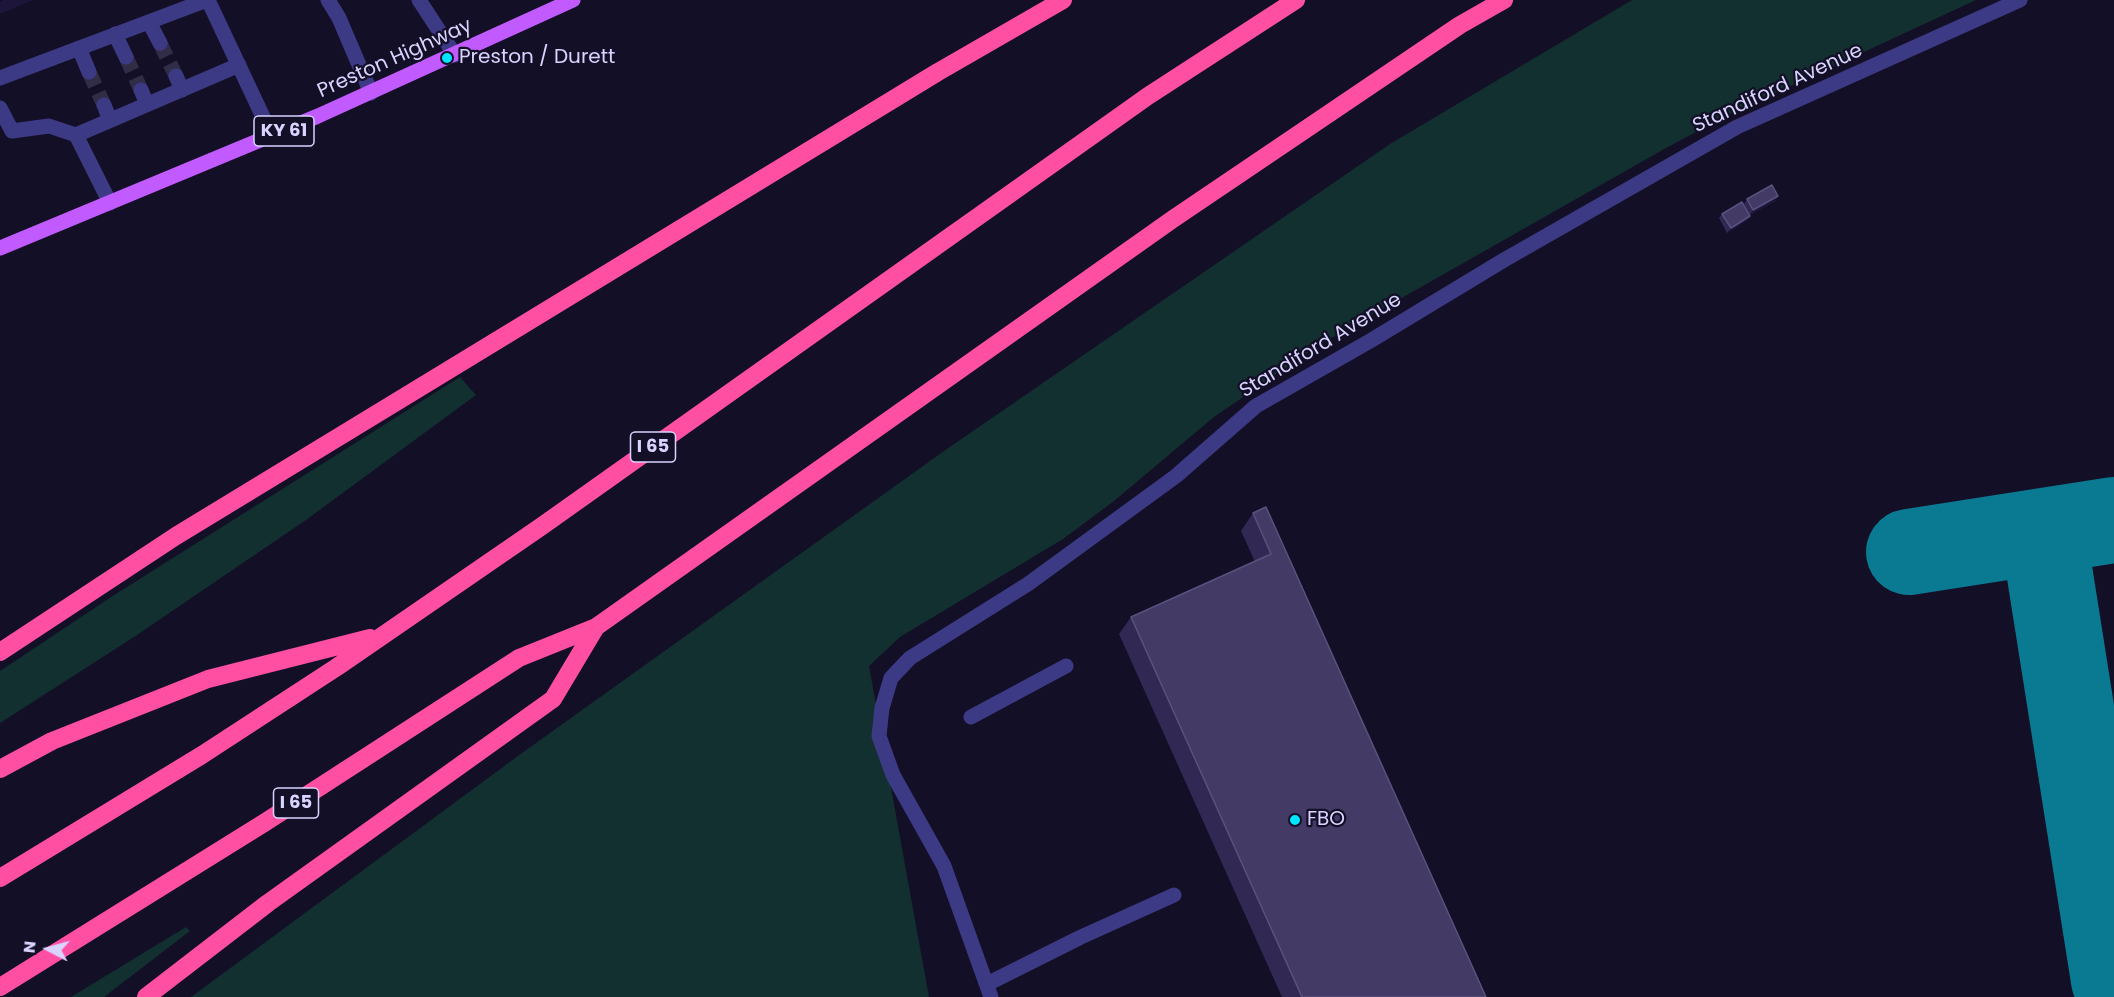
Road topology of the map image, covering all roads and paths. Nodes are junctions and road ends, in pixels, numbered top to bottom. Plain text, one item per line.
1 (207, 0) edge
2 (328, 0) edge
3 (419, 0) edge
4 (1063, 0) edge
5 (1296, 0) edge
6 (1504, 0) edge
7 (2020, 0) edge
8 (569, 1) edge
9 (149, 22) junction
10 (115, 34) junction
11 (160, 43) tunnel mouth
12 (79, 48) junction
13 (455, 55) junction
14 (126, 57) tunnel mouth
15 (239, 65) junction
16 (89, 72) tunnel mouth
17 (0, 78) edge
18 (371, 93) junction
19 (104, 105) tunnel mouth
20 (0, 108) edge
21 (110, 120) junction
22 (76, 135) junction
23 (272, 136) junction
24 (110, 203) junction
25 (0, 248) edge
26 (596, 627) junction
27 (384, 634) junction
28 (0, 652) edge
29 (1066, 666) dead end
30 (971, 717) dead end
31 (0, 769) edge
32 (0, 878) edge
33 (1174, 896) dead end
34 (0, 987) edge
35 (989, 991) edge
36 (146, 997) edge

1 - 9 street
1 - 15 street
2 - 18 street
3 - 13 street
4 - 28 highway
5 - 27 highway, I 65
6 - 26 highway, I 65
7 - 35 street, Standiford Avenue
8 - 13 main road, Preston Highway / KY 61
9 - 10 street
9 - 11 street
10 - 12 street
10 - 14 street
12 - 16 street
12 - 17 street
13 - 18 main road, Preston Highway / KY 61
15 - 21 street
15 - 23 street
18 - 23 main road, Preston Highway / KY 61
19 - 21 street
20 - 22 street
21 - 22 street
22 - 24 street
23 - 24 main road, Preston Highway / KY 61
24 - 25 main road, Preston Highway / KY 61
26 - 34 highway, I 65
26 - 36 highway
27 - 31 highway
27 - 32 highway, I 65
29 - 30 street
33 - 35 street

